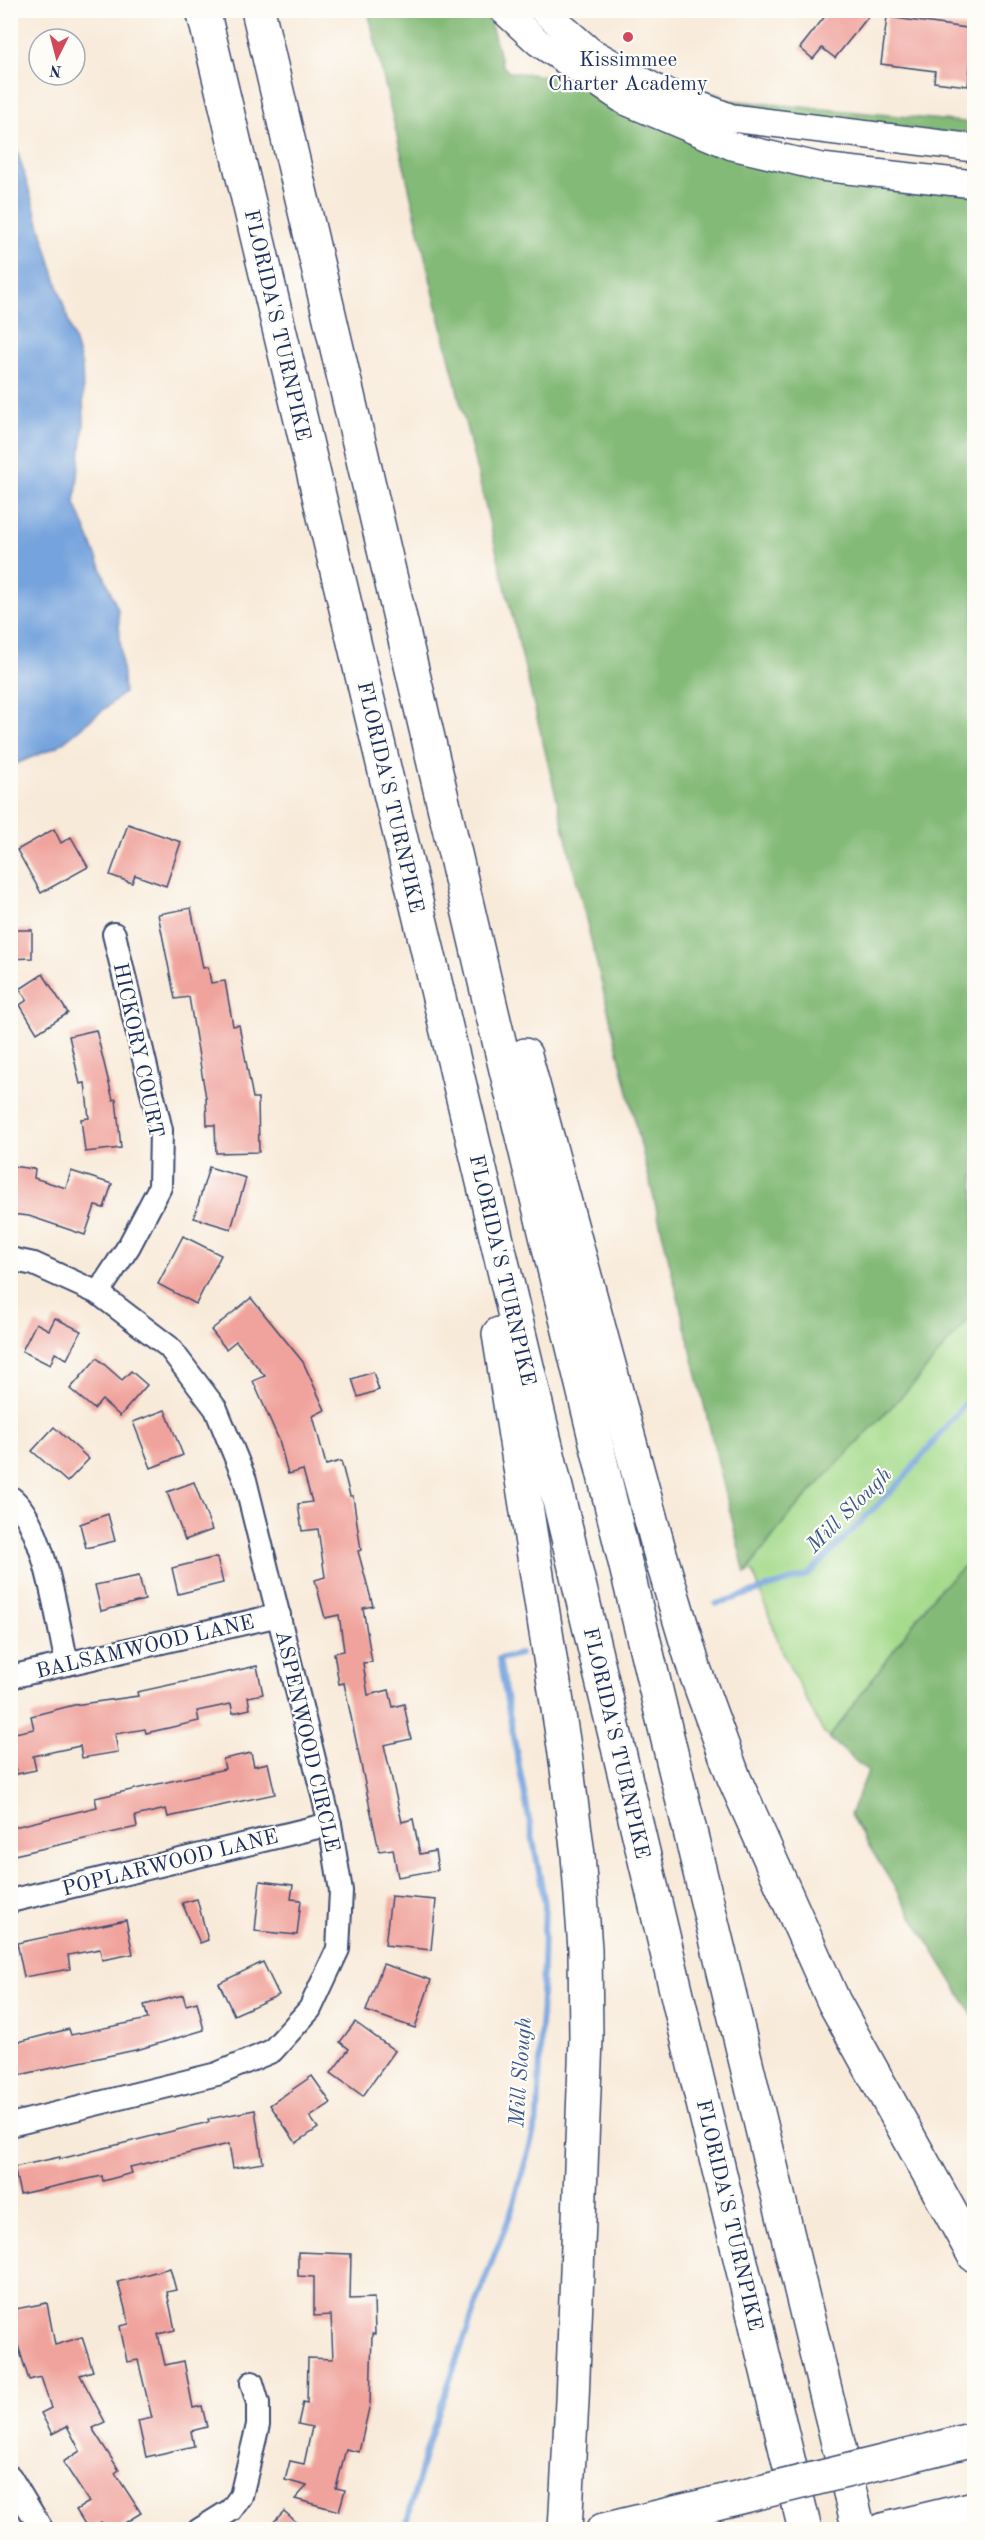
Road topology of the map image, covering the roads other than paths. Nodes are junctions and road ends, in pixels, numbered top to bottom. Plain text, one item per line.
1 (203, 10) edge
2 (258, 10) edge
3 (503, 10) edge
4 (543, 10) edge
5 (799, 128) junction
6 (975, 148) edge
7 (796, 162) junction
8 (975, 184) edge
9 (389, 570) junction
10 (114, 934) dead end
11 (478, 1163) junction
12 (10, 1259) edge
13 (98, 1293) junction
14 (10, 1497) edge
15 (279, 1615) junction
16 (67, 1664) junction
17 (10, 1677) edge
18 (330, 1824) junction
19 (10, 1901) edge
20 (10, 2125) edge
21 (975, 2255) edge
22 (252, 2383) dead end
23 (975, 2439) edge
24 (10, 2477) edge
25 (975, 2508) edge
26 (42, 2529) edge
27 (199, 2529) edge
28 (565, 2529) edge
29 (603, 2529) edge
30 (805, 2529) edge
31 (860, 2529) edge
32 (882, 2529) edge

1 - 11 main road, FLORIDA'S TURNPIKE
2 - 9 main road
3 - 7 street
4 - 5 street
5 - 6 street
5 - 7 street
7 - 8 street
9 - 21 main road
9 - 31 main road
10 - 13 street, HICKORY COURT
11 - 28 main road
11 - 30 main road, FLORIDA'S TURNPIKE
12 - 13 street, ASPENWOOD CIRCLE
13 - 15 street, ASPENWOOD CIRCLE
14 - 16 street
15 - 16 street, BALSAMWOOD LANE
15 - 18 street, ASPENWOOD CIRCLE
16 - 17 street, BALSAMWOOD LANE
18 - 19 street, POPLARWOOD LANE
18 - 20 street, ASPENWOOD CIRCLE
22 - 27 street
23 - 29 main road, bridge
24 - 26 street
25 - 32 main road

